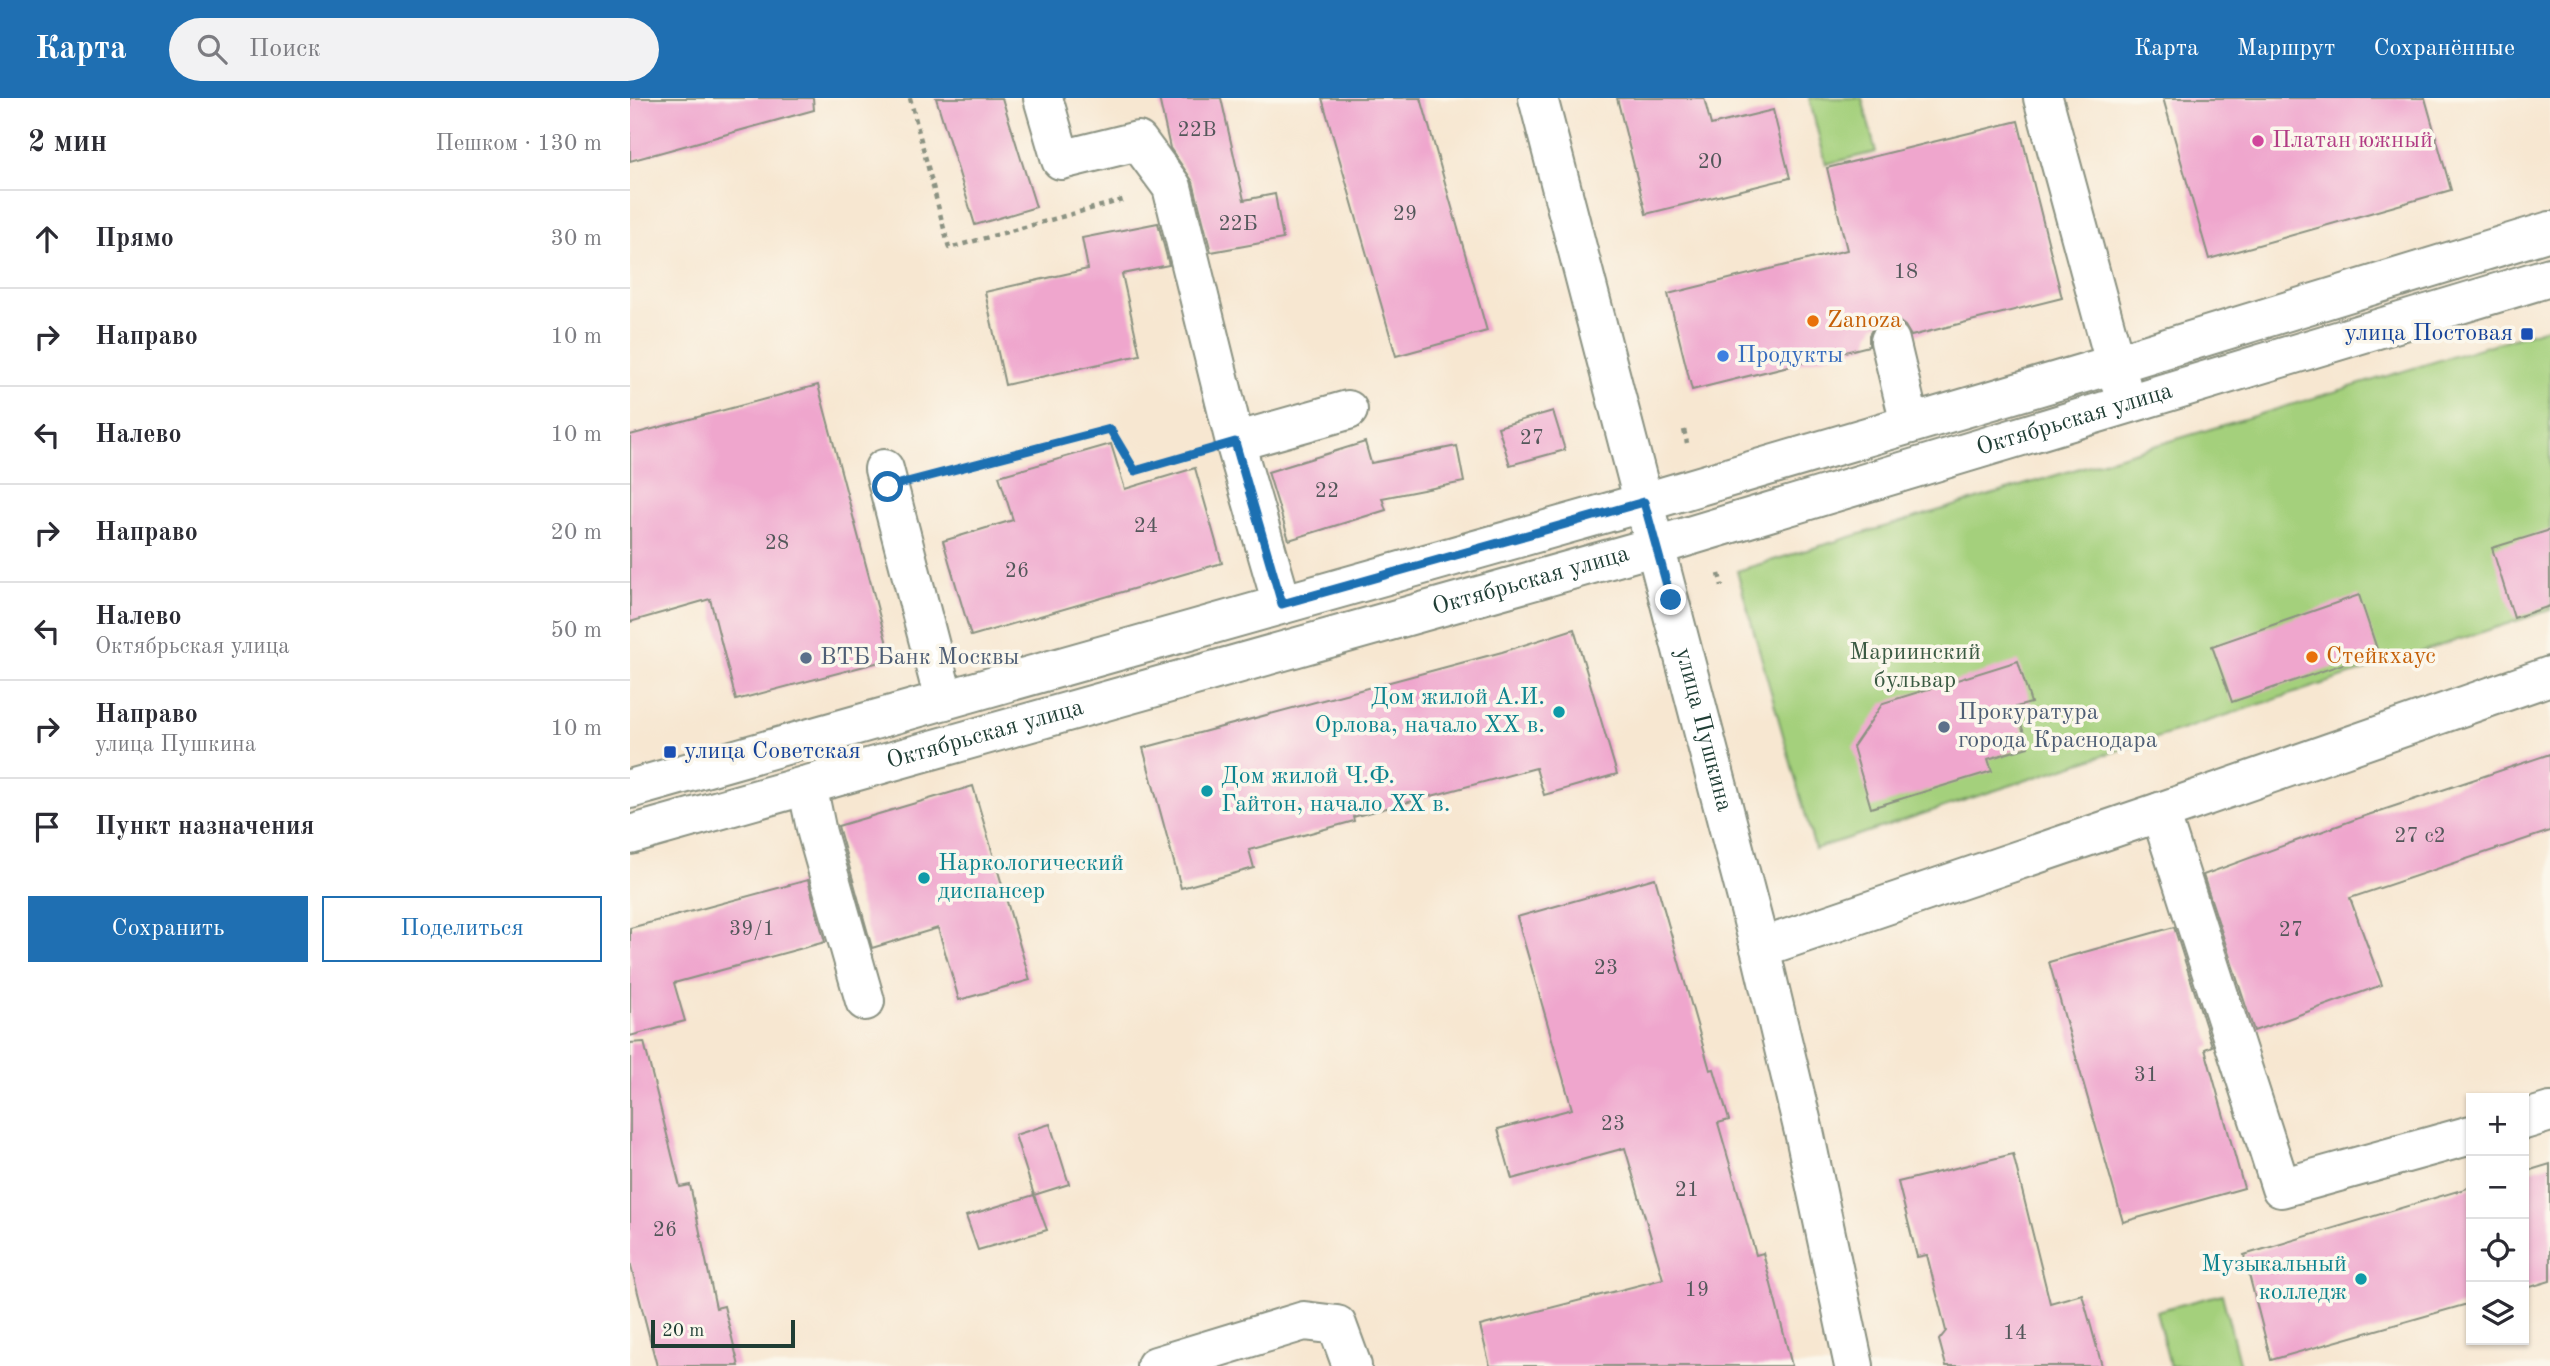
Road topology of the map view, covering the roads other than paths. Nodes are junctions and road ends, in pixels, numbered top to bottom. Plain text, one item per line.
1 (1043, 98) edge
2 (1538, 98) edge
3 (2043, 98) edge
4 (2550, 231) edge
5 (2550, 276) edge
6 (1890, 341) dead end
7 (2115, 364) junction
8 (2126, 405) junction
9 (1348, 410) dead end
10 (1910, 424) junction
11 (1235, 442) junction
12 (886, 478) road end
13 (1644, 502) junction
14 (1656, 546) junction
15 (1282, 604) junction
16 (2550, 676) edge
17 (944, 700) junction
18 (807, 785) junction
19 (630, 789) edge
20 (2160, 812) junction
21 (630, 835) edge
22 (1760, 948) junction
23 (865, 1001) dead end
24 (2550, 1112) edge
25 (2529, 1118) edge
26 (2466, 1136) edge
27 (1156, 1366) edge
28 (1352, 1366) edge
29 (1854, 1366) edge

1 - 11 street
2 - 13 street, улица Пушкина
3 - 7 street
4 - 7 street, Октябрьская улица
5 - 8 street, Октябрьская улица
6 - 10 street
7 - 8 street
7 - 10 street, Октябрьская улица
8 - 14 street, Октябрьская улица
9 - 11 street
10 - 13 street, Октябрьская улица
11 - 15 street
12 - 17 street
13 - 14 street, улица Пушкина
13 - 15 street, Октябрьская улица
14 - 18 street, Октябрьская улица
14 - 22 street, улица Пушкина
15 - 17 street, Октябрьская улица
16 - 20 street
17 - 19 street, Октябрьская улица
18 - 21 street, Октябрьская улица
18 - 23 street
20 - 22 street
20 - 26 street
22 - 29 street, улица Пушкина
24 - 25 street
27 - 28 street

